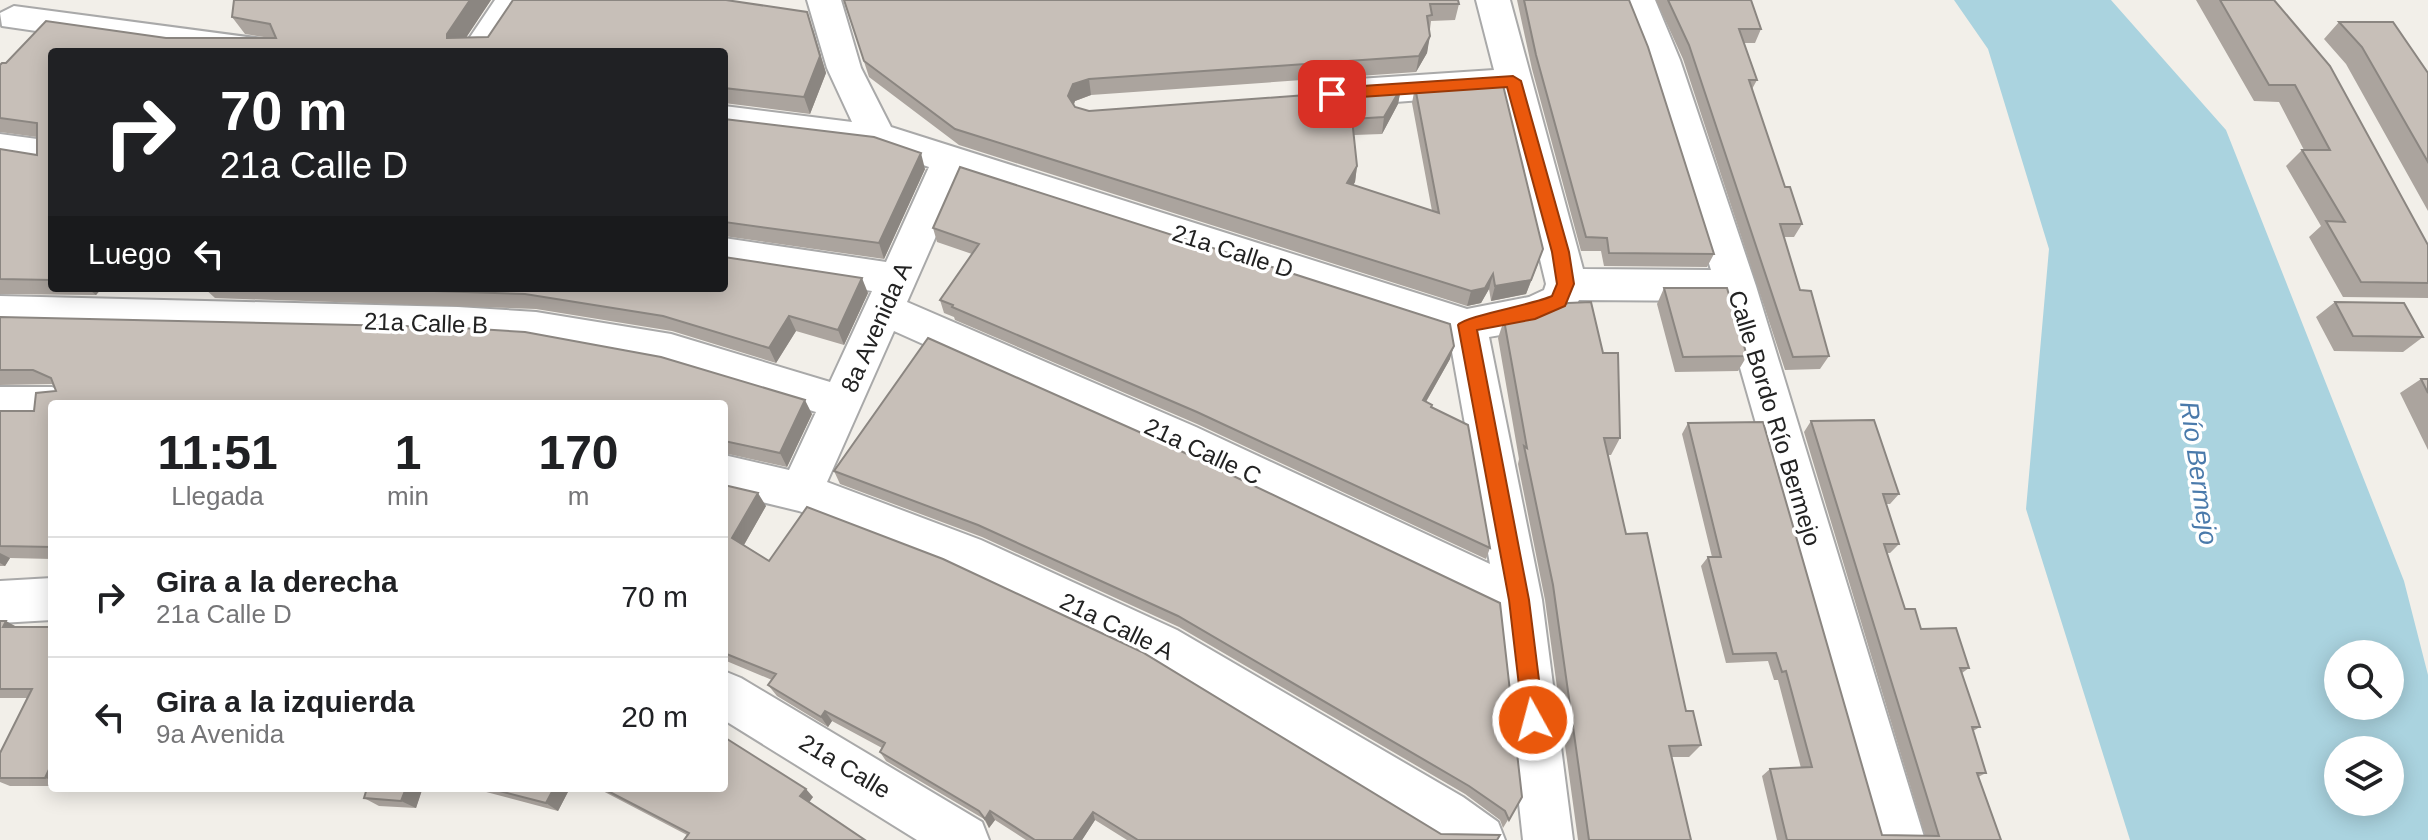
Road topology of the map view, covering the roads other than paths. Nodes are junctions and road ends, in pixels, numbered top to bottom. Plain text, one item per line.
1 (513, 0) edge
2 (1493, 0) edge
3 (1638, 0) edge
4 (817, 9) edge
5 (15, 16) edge
6 (242, 48) edge
7 (480, 48) edge
8 (1513, 81) junction
9 (1310, 95) edge
10 (728, 120) edge
11 (877, 136) junction
12 (0, 147) edge
13 (48, 154) edge
14 (950, 162) junction
15 (728, 254) edge
16 (1566, 284) junction
17 (1736, 286) junction
18 (891, 294) junction
19 (303, 304) edge
20 (0, 312) edge
21 (1467, 325) junction
22 (842, 403) junction
23 (0, 405) edge
24 (48, 405) edge
25 (728, 475) edge
26 (801, 492) junction
27 (48, 599) edge
28 (1519, 600) junction
29 (0, 602) edge
30 (728, 696) edge
31 (964, 840) edge
32 (1480, 840) edge
33 (1548, 840) edge
34 (1900, 840) edge

1 - 7 street
2 - 8 street
3 - 17 street, Calle Bordo Río Bermejo
4 - 11 street
5 - 6 street
8 - 9 street
8 - 16 street
10 - 11 street, 21a Calle D
11 - 14 street, 21a Calle D
12 - 13 street
14 - 18 street, 8a Avenida A
14 - 21 street, 21a Calle D
15 - 18 street, 21a Calle C
16 - 17 street
16 - 21 street, 21a Calle D
17 - 34 street, Calle Bordo Río Bermejo
18 - 22 street, 8a Avenida A
18 - 28 street, 21a Calle C
19 - 20 street, 21a Calle B
19 - 22 street, 21a Calle B
21 - 28 street
22 - 26 street, 8a Avenida A
23 - 24 street
25 - 26 street, 21a Calle A
26 - 32 street, 21a Calle A
27 - 29 street
28 - 33 street
30 - 31 street, 21a Calle

